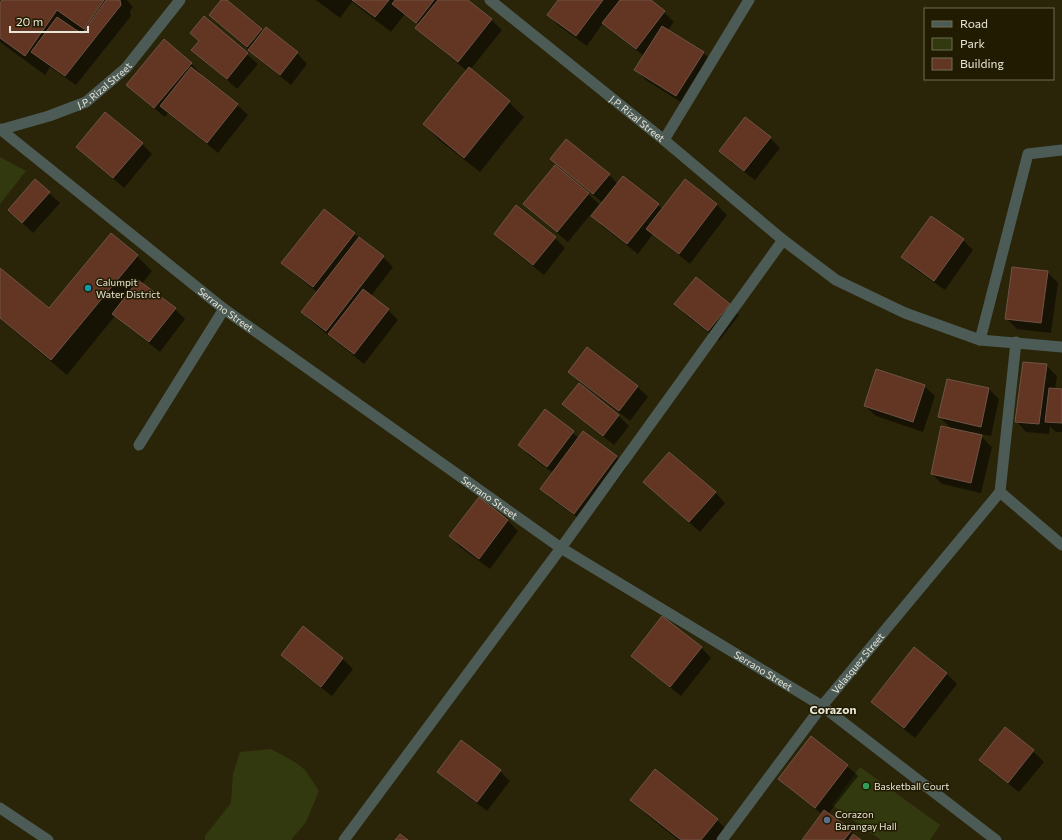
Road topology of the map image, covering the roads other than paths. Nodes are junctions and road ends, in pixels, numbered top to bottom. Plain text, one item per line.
1 (180, 0) edge
2 (490, 0) edge
3 (749, 0) edge
4 (0, 129) edge
5 (664, 140) junction
6 (1062, 150) edge
7 (783, 240) junction
8 (224, 309) junction
9 (980, 340) junction
10 (1016, 342) junction
11 (1062, 347) edge
12 (139, 445) dead end
13 (1000, 492) junction
14 (1062, 544) edge
15 (561, 548) junction
16 (822, 706) junction
17 (0, 808) edge
18 (48, 840) edge
19 (344, 840) edge
20 (722, 840) edge
21 (996, 840) edge

1 - 4 street, J.P. Rizal Street
2 - 5 street, J.P. Rizal Street
3 - 5 street
4 - 8 street, Serrano Street
5 - 7 street, J.P. Rizal Street
6 - 9 street
7 - 9 street, J.P. Rizal Street
7 - 15 street
8 - 12 street
8 - 15 street, Serrano Street
9 - 10 street, J.P. Rizal Street
10 - 11 street, J.P. Rizal Street
10 - 13 street
13 - 14 street
13 - 16 street, Velasquez Street
15 - 16 street, Serrano Street
15 - 19 street
16 - 20 street, Velasquez Street
16 - 21 street, Serrano Street
17 - 18 street

